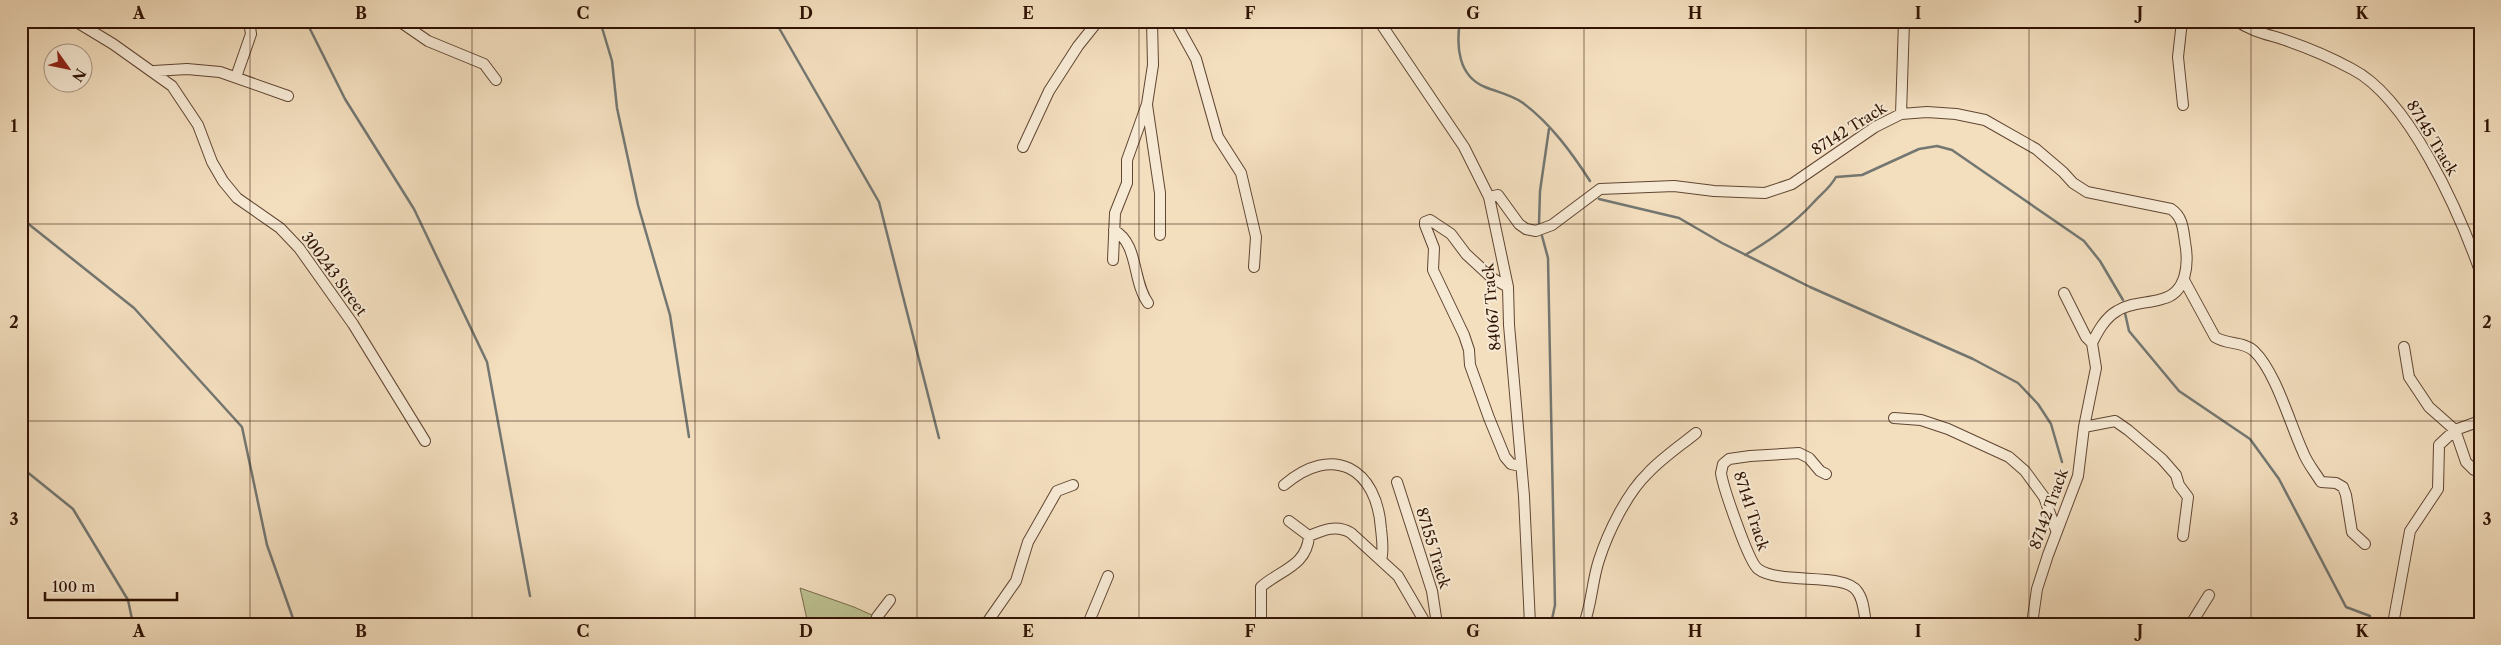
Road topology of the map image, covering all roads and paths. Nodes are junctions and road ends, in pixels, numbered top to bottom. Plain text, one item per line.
1 (74, 21) edge
2 (249, 21) edge
3 (399, 21) edge
4 (1098, 21) edge
5 (1152, 21) edge
6 (1175, 21) edge
7 (1379, 21) edge
8 (1904, 21) edge
9 (2182, 21) edge
10 (2236, 21) edge
11 (154, 71) junction
12 (236, 77) junction
13 (496, 80) dead end
14 (288, 96) dead end
15 (1147, 104) junction
16 (2183, 105) dead end
17 (1902, 114) junction
18 (1023, 147) dead end
19 (1489, 197) junction
20 (1114, 230) junction
21 (1160, 235) dead end
22 (1113, 260) dead end
23 (1254, 267) dead end
24 (2480, 270) edge
25 (2184, 280) junction
26 (1508, 287) junction
27 (2064, 293) dead end
28 (1148, 303) dead end
29 (2092, 343) junction
30 (2404, 347) dead end
31 (1894, 418) dead end
32 (2480, 421) edge
33 (2084, 427) junction
34 (2455, 430) junction
35 (1696, 433) dead end
36 (425, 441) dead end
37 (1520, 466) junction
38 (2474, 470) dead end
39 (1826, 474) dead end
40 (1397, 482) dead end
41 (1073, 485) dead end
42 (1284, 485) dead end
43 (1289, 521) dead end
44 (2056, 530) junction
45 (1309, 536) junction
46 (2183, 536) dead end
47 (2365, 544) dead end
48 (1381, 560) junction
49 (1108, 576) dead end
50 (2209, 594) dead end
51 (890, 600) dead end
52 (876, 624) edge
53 (986, 624) edge
54 (1088, 624) edge
55 (1261, 624) edge
56 (1426, 624) edge
57 (1437, 624) edge
58 (1530, 624) edge
59 (1584, 624) edge
60 (1866, 624) edge
61 (2032, 624) edge
62 (2191, 624) edge
63 (2393, 624) edge

1 - 11 street, 300243 Street
2 - 12 street
3 - 13 street
4 - 18 street
5 - 15 street
6 - 23 street
7 - 19 street, 84067 Track
8 - 17 street
9 - 16 street
10 - 24 street, 87145 Track
11 - 12 street
11 - 36 street, 300243 Street
12 - 14 street
15 - 20 street
15 - 21 street
17 - 19 street, 87142 Track
17 - 25 street, 87142 Track
19 - 26 street, 84067 Track
20 - 22 street
20 - 28 street
25 - 29 street
25 - 47 street
26 - 37 street, 84067 Track
26 - 37 street
27 - 29 street
29 - 33 street, 87142 Track
30 - 34 street
31 - 44 street
32 - 34 street
33 - 44 street, 87142 Track
33 - 46 street
34 - 38 street
34 - 63 street
35 - 59 street
37 - 58 street, 84067 Track
39 - 60 street, 87141 Track
40 - 57 street, 87155 Track
41 - 53 street
42 - 48 street
43 - 45 street
44 - 61 street, 87142 Track
45 - 48 street
45 - 55 street
48 - 56 street
49 - 54 street
50 - 62 street
51 - 52 street

